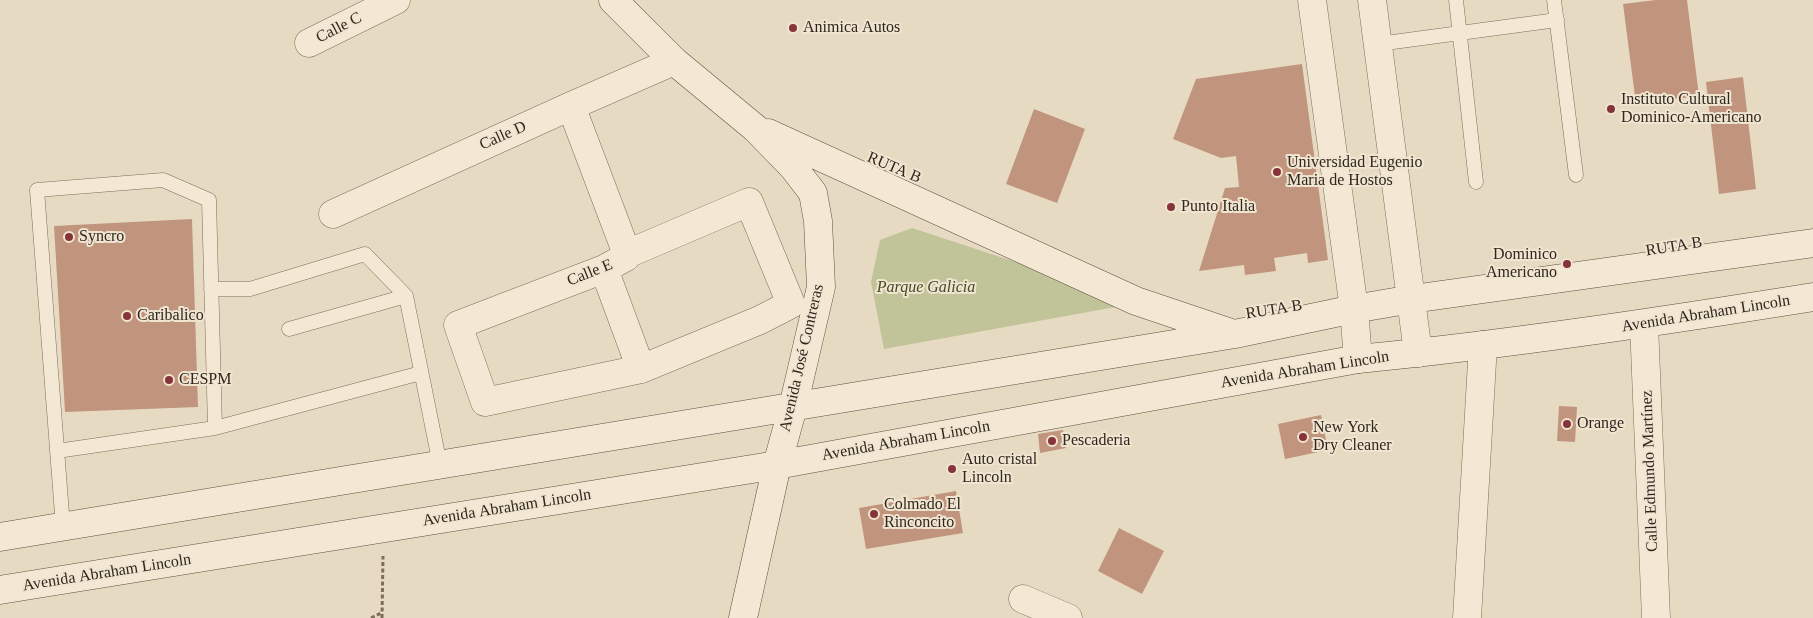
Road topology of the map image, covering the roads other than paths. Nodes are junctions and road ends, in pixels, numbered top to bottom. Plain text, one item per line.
1 (396, 0) edge
2 (612, 0) edge
3 (1312, 0) edge
4 (1372, 0) edge
5 (1456, 0) edge
6 (1554, 0) edge
7 (1557, 20) junction
8 (1460, 33) junction
9 (309, 43) dead end
10 (1378, 44) junction
11 (674, 61) junction
12 (571, 106) junction
13 (765, 132) junction
14 (1576, 175) dead end
15 (1476, 182) dead end
16 (332, 214) dead end
17 (1813, 243) edge
18 (627, 254) junction
19 (604, 268) junction
20 (211, 289) junction
21 (406, 296) junction
22 (1813, 297) edge
23 (1412, 300) junction
24 (1354, 309) junction
25 (1644, 324) junction
26 (289, 329) dead end
27 (1235, 334) junction
28 (1483, 345) junction
29 (1418, 353) junction
30 (1358, 358) junction
31 (641, 369) junction
32 (421, 374) junction
33 (793, 407) junction
34 (215, 428) junction
35 (57, 451) junction
36 (440, 465) junction
37 (777, 465) junction
38 (63, 527) junction
39 (0, 537) edge
40 (0, 590) edge
41 (1023, 599) dead end
42 (743, 618) edge
43 (1068, 618) edge
44 (1467, 618) edge
45 (1656, 618) edge

1 - 9 main road, Calle C
2 - 11 main road, Avenida José Contreras
3 - 24 main road
4 - 10 main road
5 - 8 lane
6 - 7 lane
7 - 8 lane
7 - 14 lane
8 - 10 lane
8 - 15 lane
10 - 23 main road
11 - 12 main road, Calle D
11 - 13 main road, Avenida José Contreras
12 - 16 main road, Calle D
12 - 18 main road, Calle E
13 - 27 main road
13 - 33 main road, Avenida José Contreras
17 - 23 main road
17 - 27 lane, RUTA B
18 - 19 main road, Calle E
18 - 31 main road
19 - 31 main road
19 - 31 main road, Calle E
20 - 21 lane
20 - 34 lane
20 - 35 lane
21 - 26 lane
21 - 32 lane
22 - 25 main road, Avenida Abraham Lincoln
23 - 24 main road
23 - 29 main road
24 - 27 main road
24 - 30 main road
25 - 28 main road, Avenida Abraham Lincoln
25 - 45 main road, Calle Edmundo Martínez
27 - 33 main road
28 - 29 main road, Avenida Abraham Lincoln
28 - 44 main road
29 - 30 main road, Avenida Abraham Lincoln
30 - 37 main road, Avenida Abraham Lincoln
32 - 34 lane
32 - 36 lane
33 - 36 main road
33 - 37 main road, Avenida José Contreras
34 - 35 lane
35 - 38 lane
36 - 38 main road
37 - 40 main road, Avenida Abraham Lincoln
37 - 42 main road, Avenida José Contreras
38 - 39 main road
41 - 43 main road

